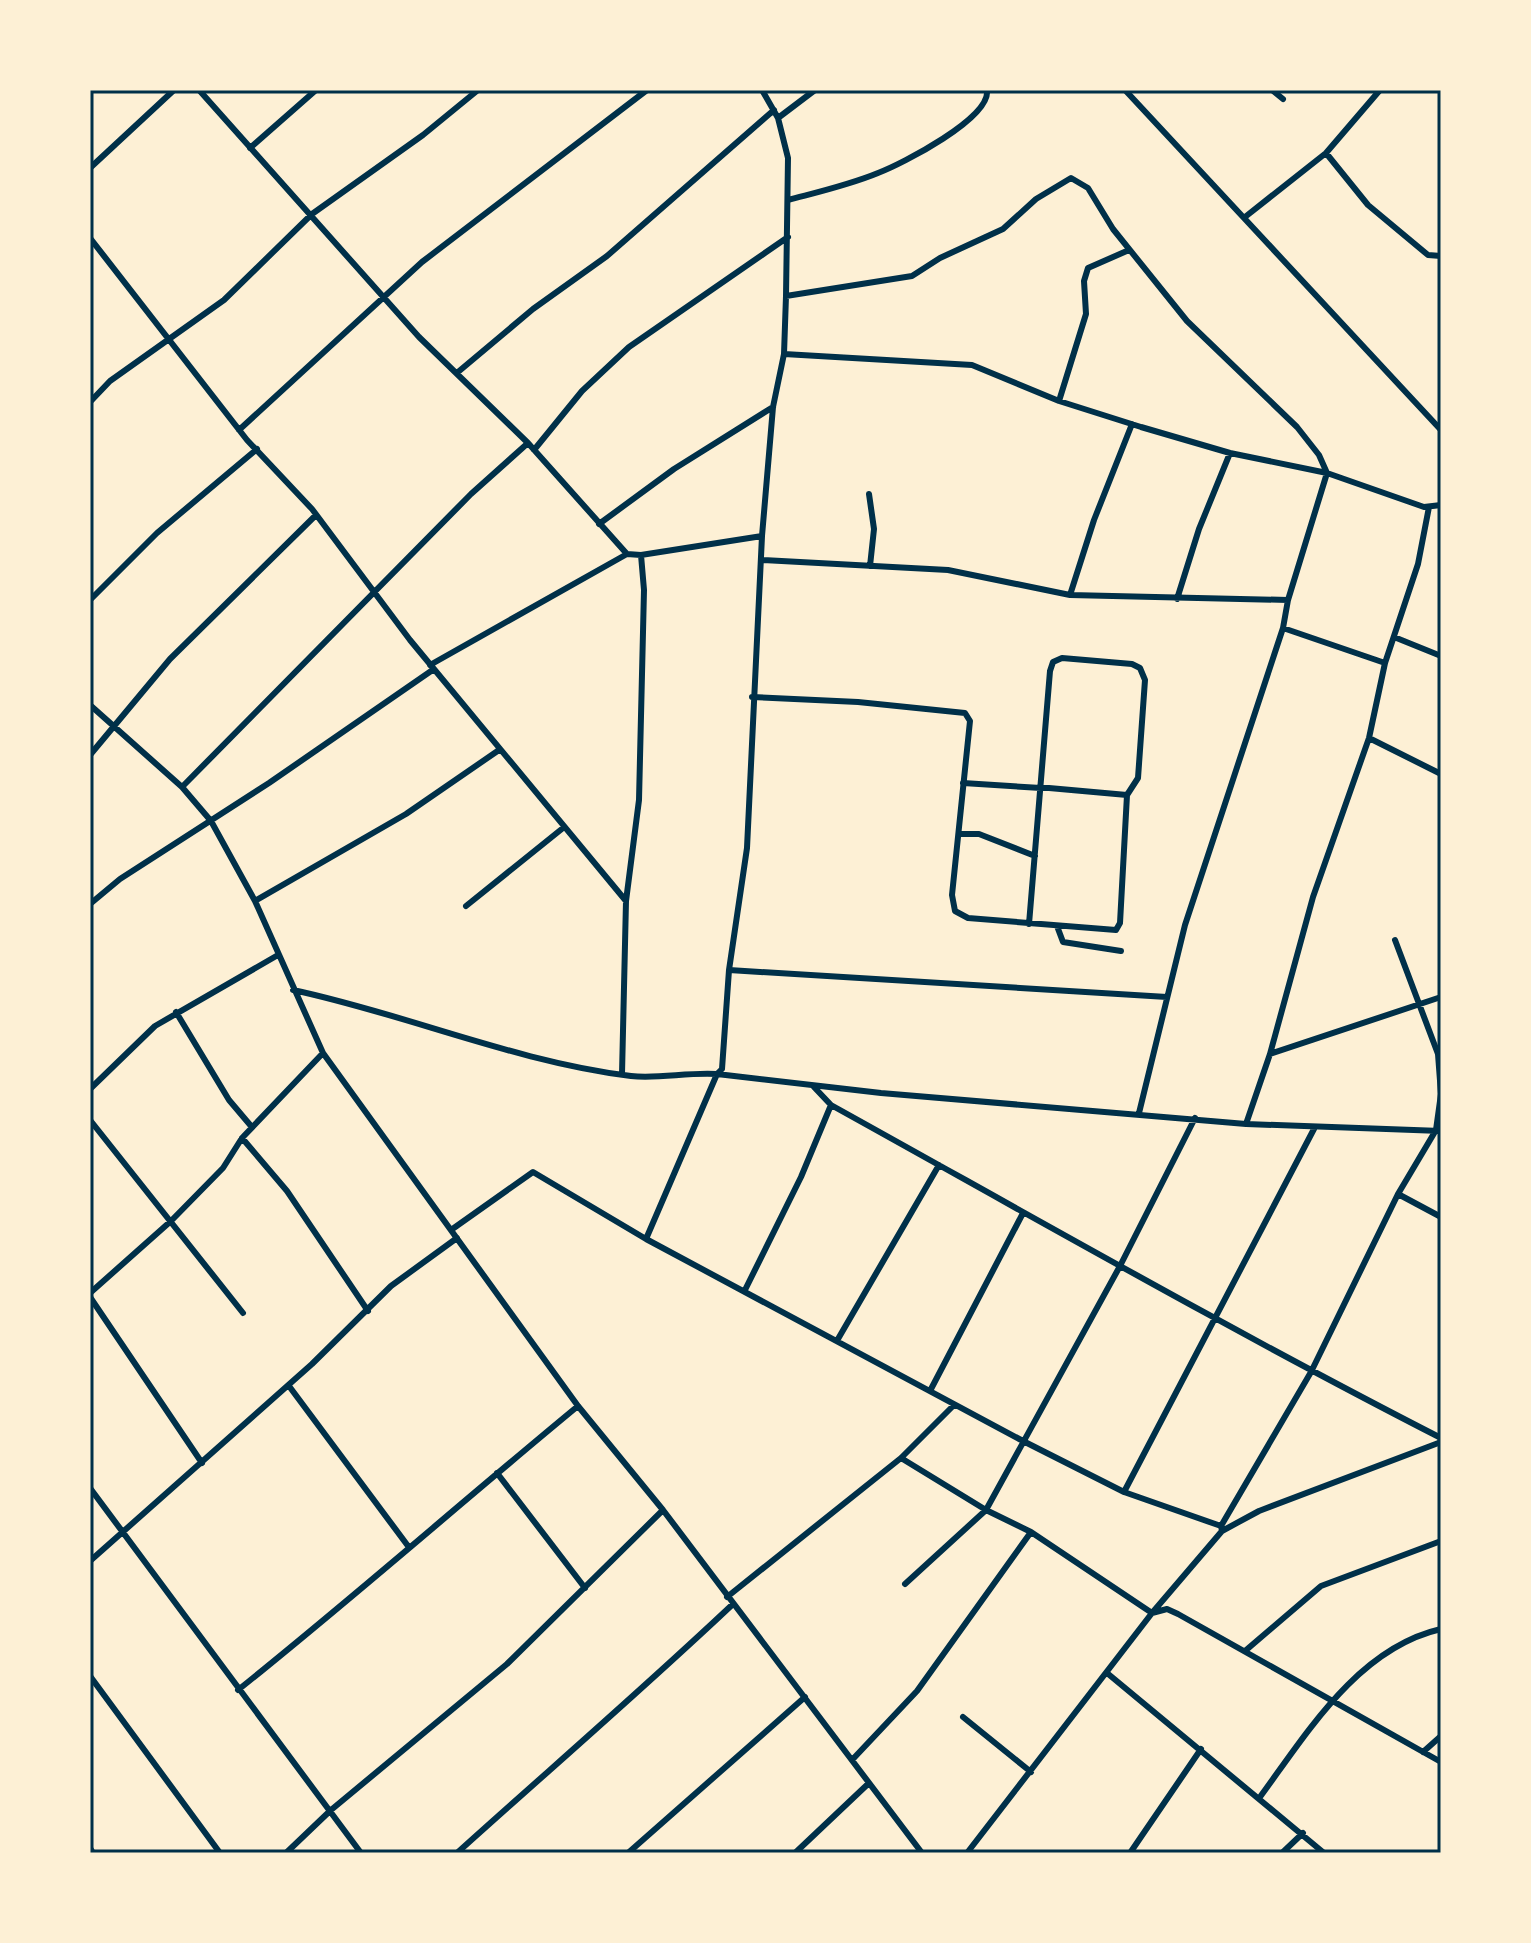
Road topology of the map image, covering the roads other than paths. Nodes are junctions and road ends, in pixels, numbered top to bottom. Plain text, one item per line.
1 (174, 90) edge
2 (199, 90) edge
3 (316, 90) edge
4 (478, 90) edge
5 (647, 90) edge
6 (762, 90) edge
7 (815, 90) edge
8 (987, 90) edge
9 (1125, 90) edge
10 (1272, 90) edge
11 (1380, 90) edge
12 (1283, 99) dead end
13 (774, 110) junction
14 (778, 118) junction
15 (250, 148) junction
16 (1326, 153) junction
17 (90, 168) edge
18 (788, 200) junction
19 (312, 214) junction
20 (1245, 217) junction
21 (788, 237) junction
22 (90, 238) edge
23 (1129, 250) junction
24 (1440, 259) edge
25 (786, 296) junction
26 (384, 298) junction
27 (171, 339) junction
28 (784, 354) junction
29 (458, 372) junction
30 (1059, 401) junction
31 (90, 402) edge
32 (773, 407) junction
33 (1132, 424) junction
34 (239, 430) junction
35 (1441, 430) edge
36 (528, 443) junction
37 (257, 449) junction
38 (534, 450) junction
39 (1230, 453) junction
40 (1327, 473) junction
41 (869, 494) dead end
42 (1441, 505) edge
43 (1429, 507) junction
44 (316, 515) junction
45 (599, 524) junction
46 (762, 536) junction
47 (627, 554) junction
48 (641, 555) junction
49 (763, 560) junction
50 (870, 566) junction
51 (373, 593) junction
52 (1070, 595) junction
53 (1177, 599) junction
54 (90, 600) edge
55 (1288, 600) junction
56 (1283, 628) junction
57 (1394, 637) junction
58 (1441, 656) edge
59 (1385, 663) junction
60 (432, 667) junction
61 (752, 697) junction
62 (90, 705) edge
63 (114, 727) junction
64 (1369, 738) junction
65 (499, 750) junction
66 (90, 755) edge
67 (1441, 774) edge
68 (963, 783) junction
69 (182, 787) junction
70 (1041, 788) junction
71 (1127, 795) junction
72 (211, 821) junction
73 (563, 828) junction
74 (960, 834) junction
75 (1035, 856) junction
76 (255, 901) junction
77 (626, 901) junction
78 (90, 904) edge
79 (466, 906) dead end
80 (1029, 924) junction
81 (1057, 926) junction
82 (1395, 940) dead end
83 (1121, 951) dead end
84 (278, 955) junction
85 (729, 970) junction
86 (293, 990) junction
87 (1167, 997) junction
88 (1441, 997) edge
89 (1418, 1005) junction
90 (176, 1012) junction
91 (323, 1053) junction
92 (1270, 1054) junction
93 (622, 1074) junction
94 (717, 1074) junction
95 (814, 1087) junction
96 (90, 1089) edge
97 (831, 1105) junction
98 (1139, 1113) junction
99 (1195, 1118) junction
100 (90, 1120) edge
101 (1246, 1124) junction
102 (251, 1126) junction
103 (1315, 1127) junction
104 (1438, 1130) edge
105 (242, 1138) junction
106 (939, 1165) junction
107 (1398, 1194) junction
108 (1023, 1213) junction
109 (1441, 1217) edge
110 (171, 1221) junction
111 (451, 1230) junction
112 (457, 1238) junction
113 (646, 1239) junction
114 (1120, 1266) junction
115 (745, 1290) junction
116 (90, 1295) edge
117 (368, 1311) junction
118 (243, 1313) dead end
119 (1217, 1320) junction
120 (838, 1339) junction
121 (1311, 1372) junction
122 (289, 1386) junction
123 (930, 1391) junction
124 (954, 1405) junction
125 (578, 1406) junction
126 (1441, 1440) edge
127 (1023, 1441) junction
128 (901, 1458) junction
129 (202, 1463) junction
130 (497, 1473) junction
131 (90, 1488) edge
132 (1124, 1492) junction
133 (663, 1510) junction
134 (986, 1510) junction
135 (1221, 1528) junction
136 (122, 1531) junction
137 (1031, 1532) junction
138 (1441, 1541) edge
139 (408, 1546) junction
140 (90, 1561) edge
141 (905, 1584) dead end
142 (585, 1588) junction
143 (727, 1597) junction
144 (733, 1604) junction
145 (1152, 1613) junction
146 (1441, 1629) edge
147 (1245, 1651) junction
148 (1107, 1673) junction
149 (90, 1676) edge
150 (238, 1690) junction
151 (805, 1697) junction
152 (1332, 1699) junction
153 (963, 1717) dead end
154 (1441, 1736) edge
155 (1201, 1749) junction
156 (1423, 1752) junction
157 (852, 1760) junction
158 (1441, 1762) edge
159 (1031, 1772) junction
160 (869, 1783) junction
161 (1260, 1797) junction
162 (331, 1810) junction
163 (1303, 1833) junction
164 (220, 1853) edge
165 (286, 1853) edge
166 (361, 1853) edge
167 (457, 1853) edge
168 (628, 1853) edge
169 (795, 1853) edge
170 (922, 1853) edge
171 (967, 1853) edge
172 (1130, 1853) edge
173 (1282, 1853) edge
174 (1324, 1853) edge

1 - 17 street
2 - 15 street
3 - 15 street
4 - 19 street
5 - 26 street
6 - 13 street
7 - 14 street
8 - 18 street
9 - 20 street
10 - 12 street
11 - 16 street
13 - 14 street
13 - 29 street
14 - 18 street
15 - 19 street
16 - 20 street
16 - 24 street
18 - 21 street
19 - 26 street
19 - 27 street
20 - 35 street
21 - 25 street
21 - 38 street
22 - 27 street
23 - 25 street
23 - 30 street
23 - 40 street
25 - 28 street
26 - 29 street
26 - 34 street
27 - 31 street
27 - 34 street
28 - 30 street
28 - 32 street
29 - 36 street
30 - 33 street
32 - 45 street
32 - 46 street
33 - 39 street
33 - 52 street
34 - 37 street
36 - 38 street
36 - 51 street
37 - 44 street
37 - 54 street
38 - 45 street
39 - 40 street
39 - 53 street
40 - 43 street
40 - 55 street
41 - 50 street
42 - 43 street
43 - 57 street
44 - 51 street
44 - 63 street
45 - 47 street
46 - 48 street
46 - 49 street
47 - 48 street
47 - 60 street
48 - 77 street
49 - 50 street
49 - 61 street
50 - 52 street
51 - 60 street
51 - 69 street
52 - 53 street
53 - 55 street
55 - 56 street
56 - 59 street
56 - 87 street
57 - 58 street
57 - 59 street
59 - 64 street
60 - 65 street
60 - 72 street
61 - 68 street
61 - 85 street
62 - 63 street
63 - 66 street
63 - 69 street
64 - 67 street
64 - 92 street
65 - 73 street
65 - 76 street
68 - 70 street
68 - 74 street
69 - 72 street
70 - 71 street
70 - 71 street
70 - 75 street
71 - 81 street
72 - 76 street
72 - 78 street
73 - 77 street
73 - 79 street
74 - 75 street
74 - 80 street
75 - 80 street
76 - 84 street
77 - 93 street
80 - 81 street
81 - 83 street
82 - 89 street
84 - 86 street
84 - 90 street
85 - 87 street
85 - 94 street
86 - 91 street
86 - 93 street
87 - 98 street
88 - 89 street
89 - 92 street
89 - 104 street
90 - 96 street
90 - 102 street
91 - 102 street
91 - 111 street
92 - 101 street
93 - 94 street
94 - 95 street
94 - 113 street
95 - 97 street
95 - 98 street
97 - 106 street
97 - 115 street
98 - 99 street
99 - 101 street
99 - 114 street
100 - 110 street
101 - 103 street
102 - 105 street
103 - 104 street
103 - 119 street
104 - 107 street
105 - 110 street
105 - 117 street
106 - 108 street
106 - 120 street
107 - 109 street
107 - 121 street
108 - 114 street
108 - 123 street
110 - 116 street
110 - 118 street
111 - 112 street
111 - 113 street
112 - 117 street
112 - 125 street
113 - 115 street
114 - 119 street
114 - 127 street
115 - 120 street
116 - 129 street
117 - 122 street
119 - 121 street
119 - 132 street
120 - 123 street
121 - 126 street
121 - 135 street
122 - 129 street
122 - 139 street
123 - 124 street
124 - 127 street
124 - 128 street
125 - 130 street
125 - 133 street
126 - 135 street
127 - 132 street
127 - 134 street
128 - 134 street
128 - 143 street
129 - 136 street
130 - 139 street
130 - 142 street
131 - 136 street
132 - 135 street
133 - 142 street
133 - 143 street
134 - 137 street
134 - 141 street
135 - 145 street
136 - 140 street
136 - 150 street
137 - 145 street
137 - 157 street
138 - 147 street
139 - 150 street
142 - 162 street
143 - 144 street
144 - 151 street
144 - 167 street
145 - 147 street
145 - 148 street
146 - 152 street
147 - 152 street
148 - 155 street
148 - 159 street
149 - 164 street
150 - 162 street
151 - 157 street
151 - 168 street
152 - 156 street
152 - 161 street
153 - 159 street
154 - 156 street
155 - 161 street
155 - 172 street
156 - 158 street
157 - 160 street
159 - 171 street
160 - 169 street
160 - 170 street
161 - 163 street
162 - 165 street
162 - 166 street
163 - 173 street
163 - 174 street

